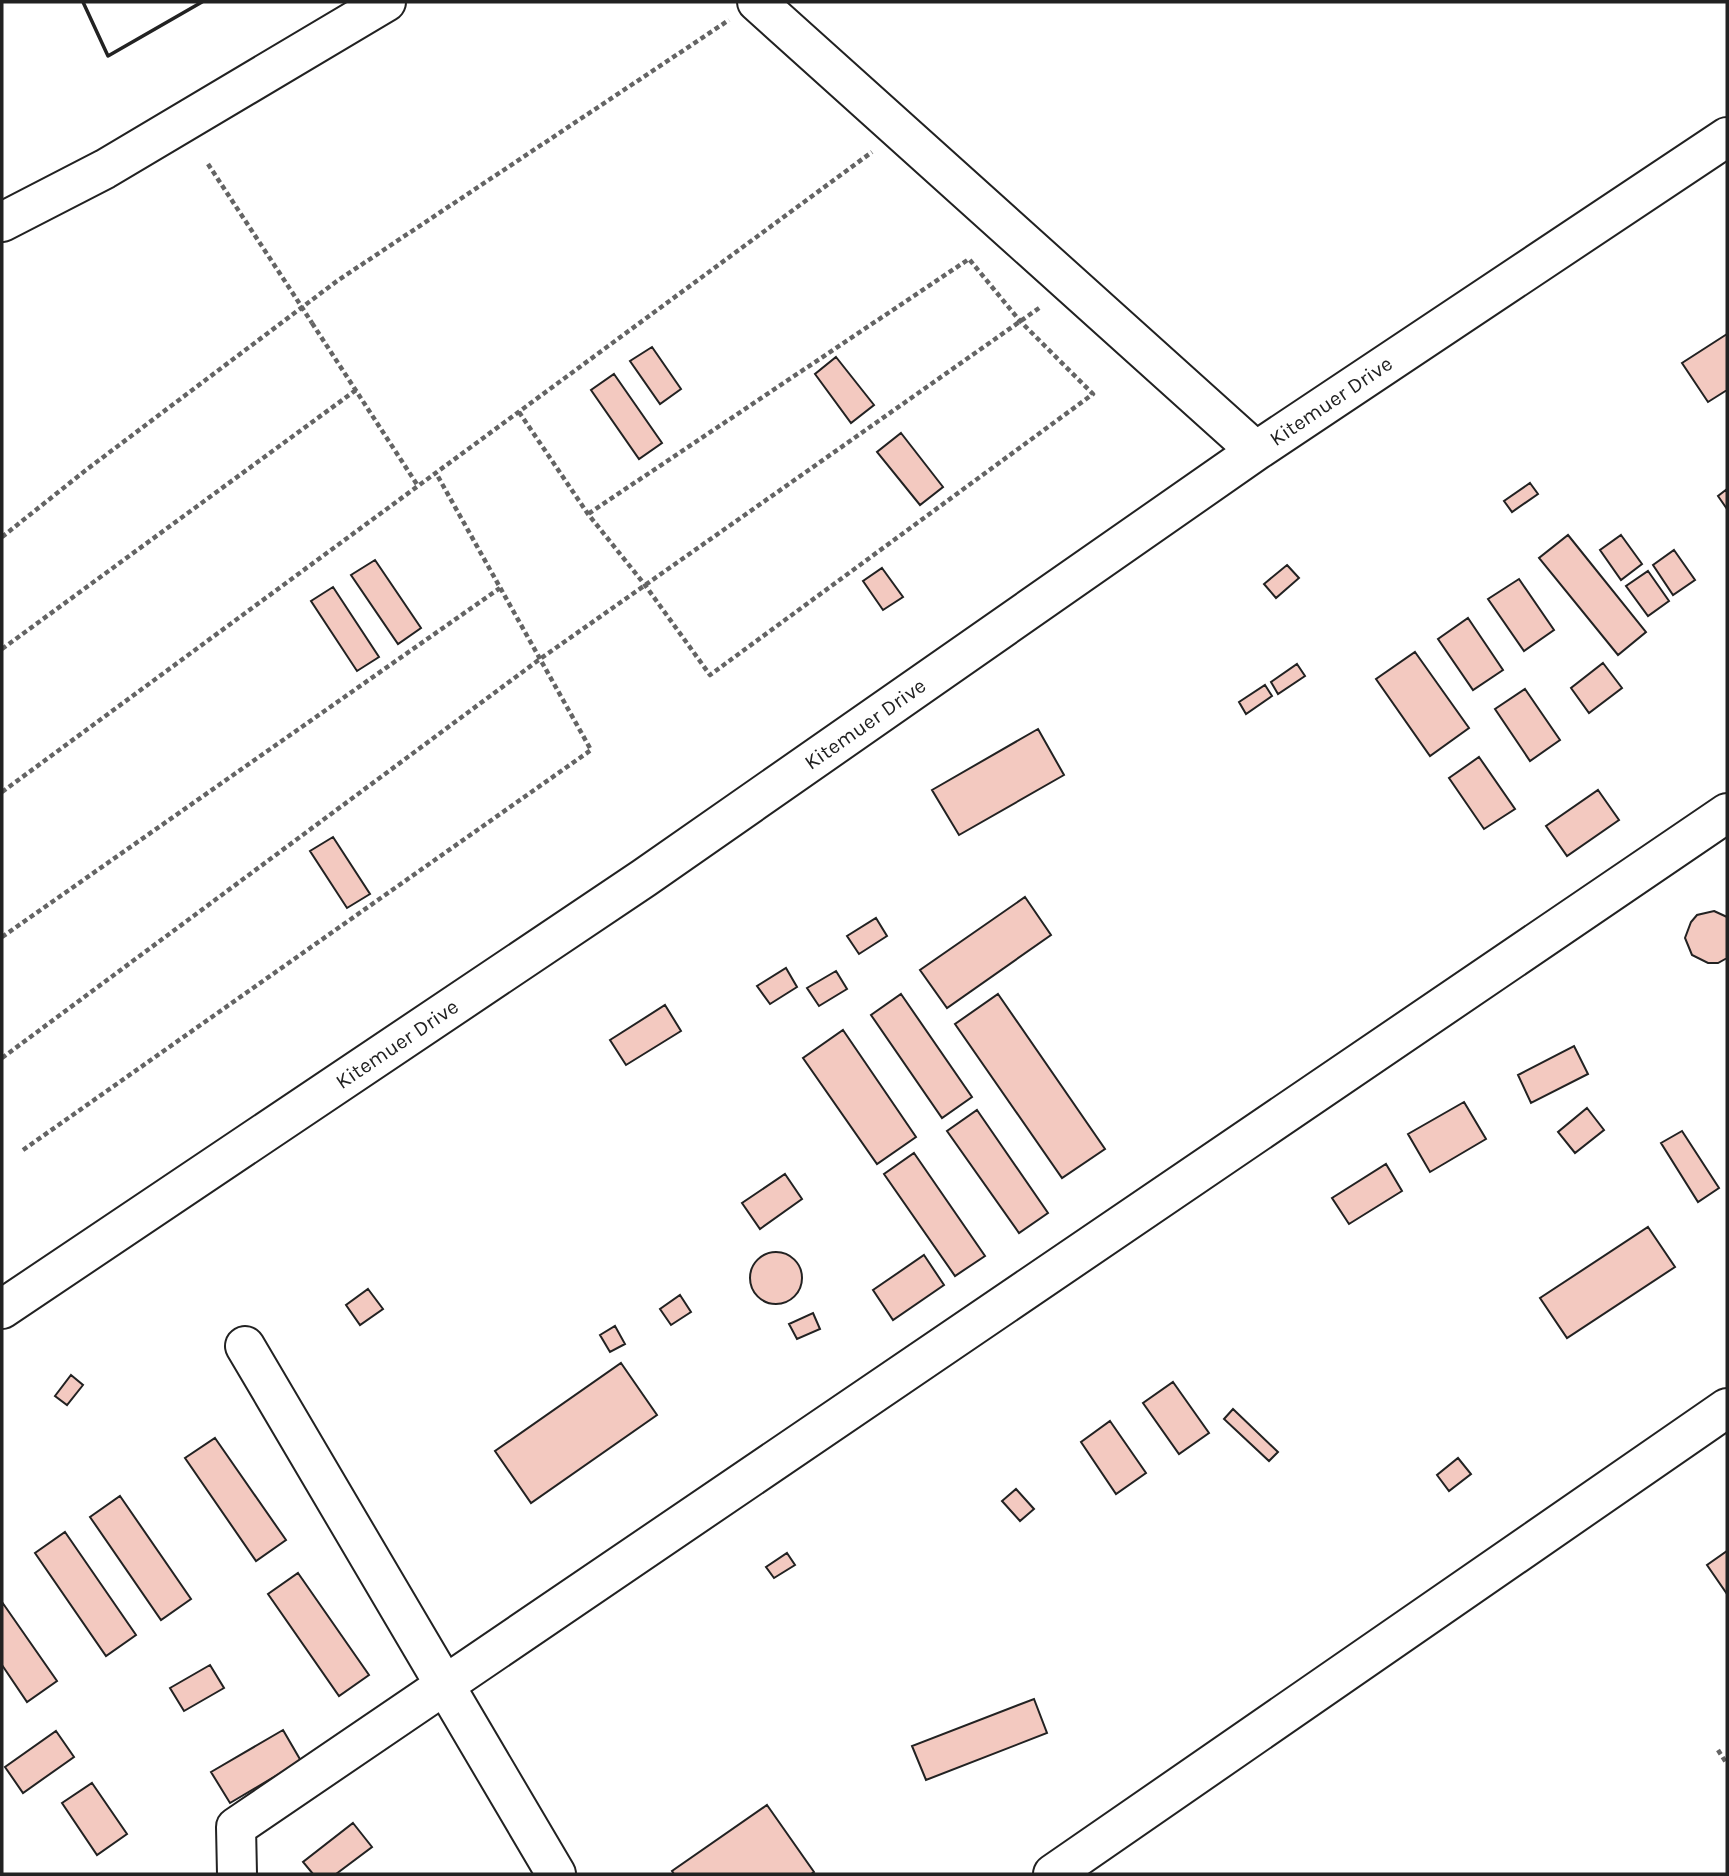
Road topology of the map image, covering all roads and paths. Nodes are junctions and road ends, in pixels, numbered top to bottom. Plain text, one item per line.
1 (386, 2) edge
2 (745, 10) edge
3 (901, 131) junction
4 (1727, 137) edge
5 (208, 164) dead end
6 (2, 222) edge
7 (1072, 285) junction
8 (1020, 321) junction
9 (356, 390) junction
10 (519, 412) junction
11 (1256, 451) junction
12 (436, 473) junction
13 (418, 486) junction
14 (588, 514) junction
15 (2, 537) edge
16 (645, 585) junction
17 (500, 588) junction
18 (2, 649) edge
19 (540, 659) junction
20 (2, 792) edge
21 (1727, 814) edge
22 (2, 937) edge
23 (2, 1058) edge
24 (23, 1150) dead end
25 (2, 1309) edge
26 (245, 1346) dead end
27 (1727, 1408) edge
28 (445, 1685) junction
29 (1718, 1750) dead end
30 (1727, 1764) edge
31 (237, 1874) edge
32 (556, 1874) edge
33 (1053, 1874) edge

1 - 6 street
2 - 3 street
2 - 15 path
3 - 7 street
3 - 10 path
4 - 11 street, Kitemuer Drive
5 - 9 path, bridge
7 - 8 path
7 - 11 street
8 - 14 path
8 - 16 path
8 - 16 path
9 - 13 path
9 - 18 path
10 - 12 path
10 - 14 path
11 - 25 street, Kitemuer Drive
12 - 13 path
12 - 17 path
13 - 20 path
14 - 16 path
16 - 19 path
17 - 19 path
17 - 22 path
19 - 23 path
19 - 24 path
21 - 28 street
26 - 28 street
27 - 33 street
28 - 31 street
28 - 32 street
29 - 30 path

